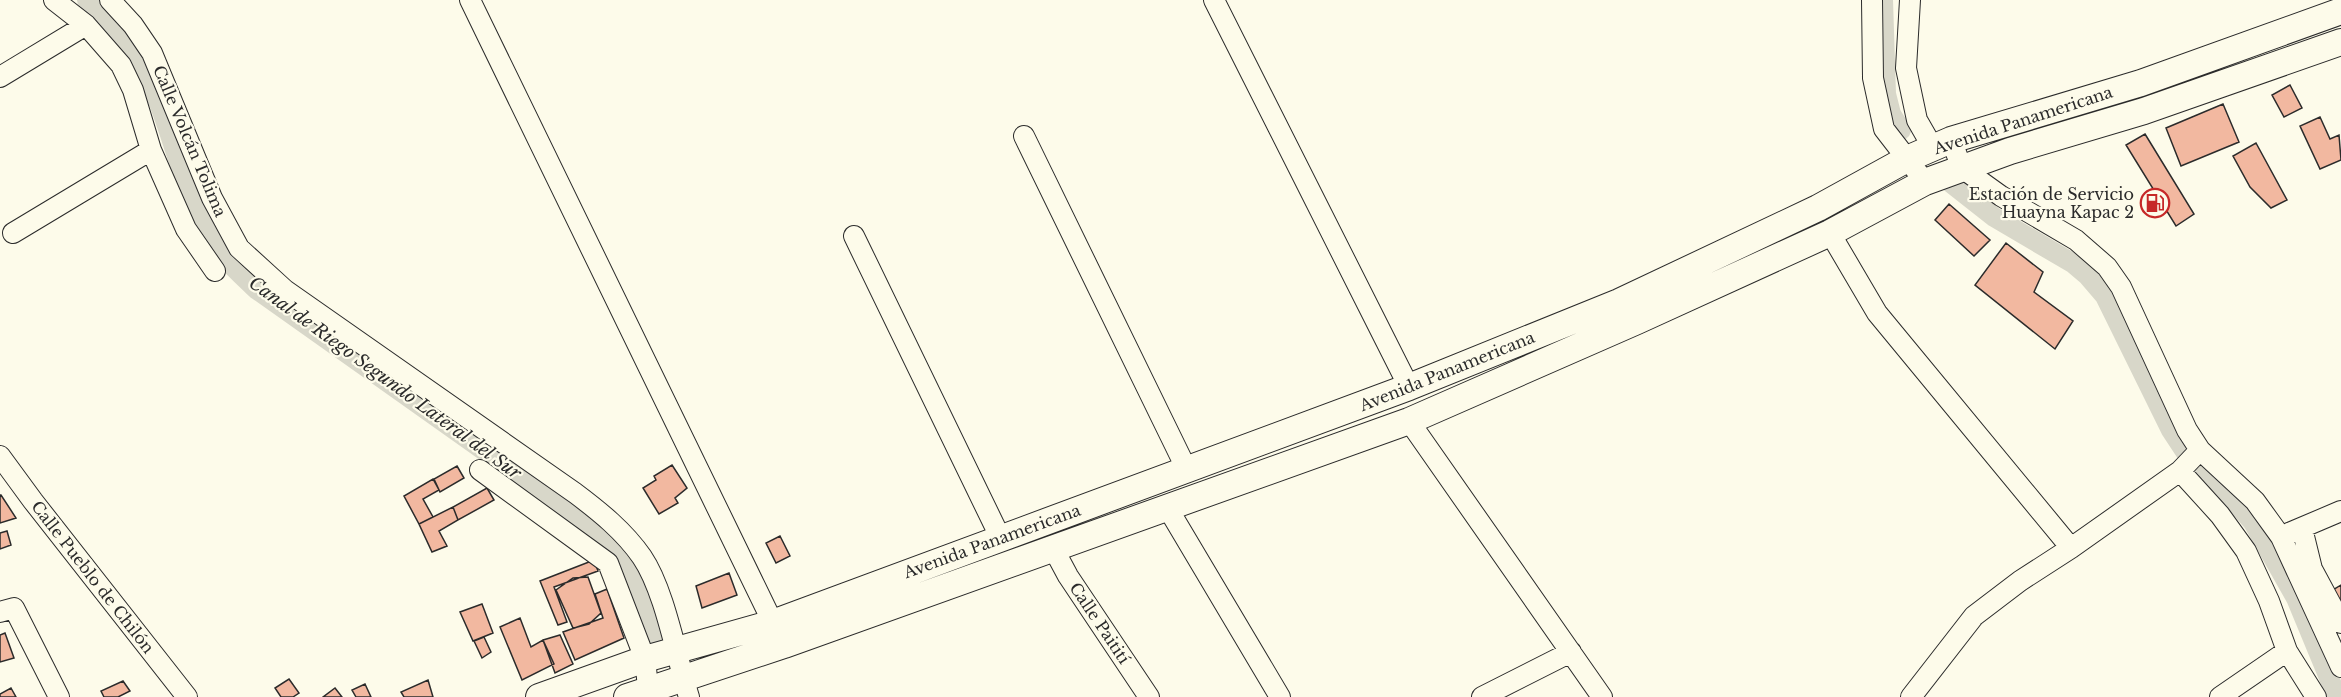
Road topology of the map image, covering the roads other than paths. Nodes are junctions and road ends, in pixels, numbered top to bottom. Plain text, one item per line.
1 (54, 0) edge
2 (110, 0) edge
3 (470, 0) edge
4 (1214, 0) edge
5 (1872, 0) edge
6 (1910, 0) edge
7 (2341, 11) edge
8 (86, 25) junction
9 (2341, 42) edge
10 (0, 76) edge
11 (1024, 136) dead end
12 (1942, 144) junction
13 (151, 150) junction
14 (1907, 159) junction
15 (1962, 168) junction
16 (1925, 182) junction
17 (13, 233) dead end
18 (1830, 233) junction
19 (854, 236) dead end
20 (215, 271) dead end
21 (1409, 387) junction
22 (1409, 421) junction
23 (2199, 451) junction
24 (0, 456) edge
25 (480, 470) dead end
26 (1187, 470) junction
27 (2181, 470) junction
28 (1167, 507) junction
29 (2341, 511) edge
30 (2302, 528) junction
31 (1000, 537) junction
32 (2281, 537) junction
33 (1053, 548) junction
34 (2071, 548) junction
35 (0, 612) edge
36 (773, 623) junction
37 (2341, 623) edge
38 (674, 650) junction
39 (2287, 651) junction
40 (1571, 652) junction
41 (645, 658) junction
42 (2341, 667) edge
43 (686, 688) edge
44 (641, 695) edge
45 (59, 697) edge
46 (187, 697) edge
47 (538, 697) edge
48 (1149, 697) edge
49 (1280, 697) edge
50 (1482, 697) edge
51 (1602, 697) edge
52 (1911, 697) edge
53 (2220, 697) edge
54 (2316, 697) edge

1 - 8 street
2 - 38 street, Calle Volcán Tolima
3 - 36 street
4 - 21 street
5 - 14 street
6 - 12 street
7 - 12 main road, Avenida Panamericana
8 - 10 street
8 - 13 street
9 - 15 main road, Avenida Panamericana
11 - 26 street
12 - 14 main road, Avenida Panamericana
12 - 15 street
13 - 17 street
13 - 20 street
14 - 16 street
14 - 21 main road, Avenida Panamericana
15 - 16 main road, Avenida Panamericana
15 - 23 street
16 - 18 main road, Avenida Panamericana
18 - 22 main road, Avenida Panamericana
18 - 34 street
19 - 31 street
21 - 26 main road, Avenida Panamericana
22 - 28 main road, Avenida Panamericana
22 - 40 street
23 - 27 street
23 - 32 street
24 - 46 street, Calle Pueblo de Chilón
25 - 41 street
26 - 31 main road, Avenida Panamericana
27 - 34 street
27 - 39 street
28 - 33 main road, Avenida Panamericana
28 - 49 street
29 - 30 street
30 - 32 street
30 - 37 street
31 - 36 main road, Avenida Panamericana
32 - 42 street
33 - 43 main road, Avenida Panamericana
33 - 48 street, Calle Paitití
34 - 52 street
35 - 45 street
36 - 38 main road, Avenida Panamericana
38 - 41 main road, Avenida Panamericana
38 - 43 street, Calle Volcán Tolima
39 - 53 street
39 - 54 street
40 - 50 street
40 - 51 street
41 - 44 street
41 - 47 main road, Avenida Panamericana
43 - 44 main road, Avenida Panamericana

